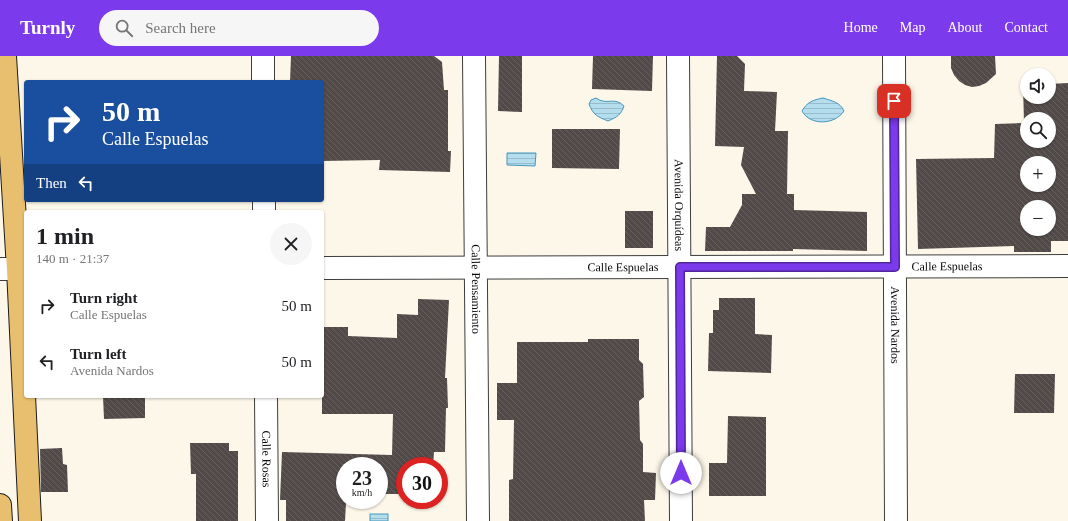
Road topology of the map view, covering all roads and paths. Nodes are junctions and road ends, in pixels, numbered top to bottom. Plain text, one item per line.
1 (5, 56) edge
2 (263, 56) edge
3 (474, 56) edge
4 (678, 56) edge
5 (894, 56) edge
6 (3, 80) edge
7 (263, 80) edge
8 (5, 144) edge
9 (1068, 266) edge
10 (680, 267) junction
11 (895, 267) junction
12 (324, 268) edge
13 (476, 268) junction
14 (15, 269) edge
15 (266, 398) edge
16 (0, 505) edge
17 (1, 521) edge
18 (30, 521) edge
19 (267, 521) edge
20 (478, 521) edge
21 (681, 521) edge
22 (896, 521) edge

1 - 6 main road
2 - 7 street
3 - 13 street, Calle Pensamiento
4 - 10 street, Avenida Orquídeas
5 - 11 street, Avenida Nardos
6 - 8 main road
8 - 14 main road
9 - 11 street, Calle Espuelas
10 - 11 street, Calle Espuelas
10 - 13 street, Calle Espuelas
10 - 21 street, Avenida Orquídeas
11 - 22 street, Avenida Nardos
12 - 13 street, Calle Espuelas
13 - 20 street, Calle Pensamiento
14 - 18 main road
15 - 19 street, Calle Rosas
16 - 17 main road

